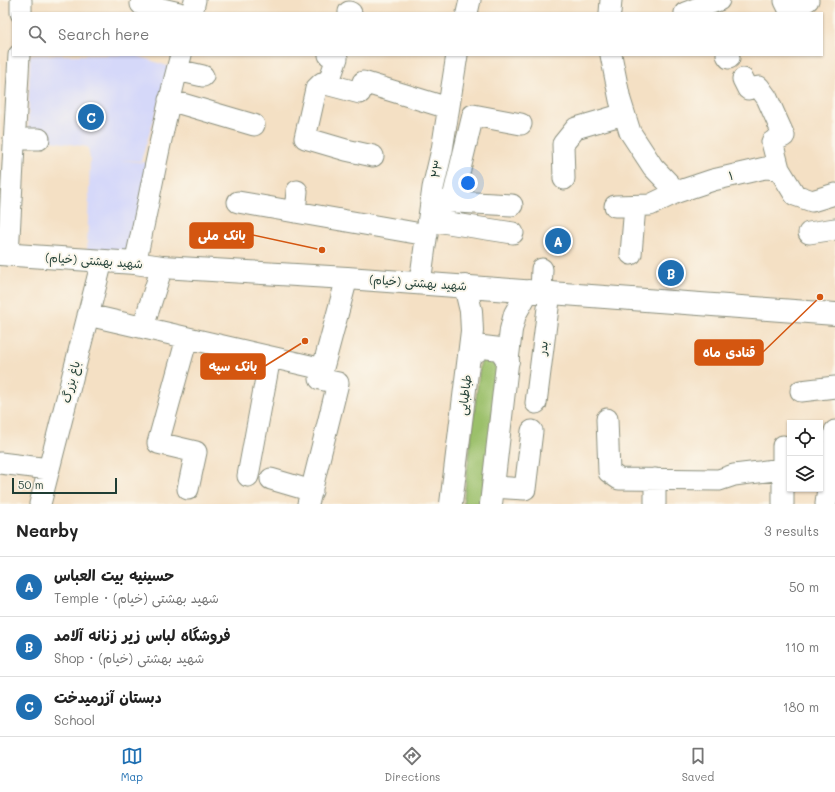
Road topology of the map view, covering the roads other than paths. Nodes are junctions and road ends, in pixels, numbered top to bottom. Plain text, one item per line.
1 (21, 0) edge
2 (195, 0) edge
3 (470, 0) edge
4 (611, 0) edge
5 (808, 0) edge
6 (785, 1) dead end
7 (141, 4) dead end
8 (714, 6) edge
9 (21, 12) edge
10 (175, 12) edge
11 (192, 12) edge
12 (467, 12) edge
13 (610, 12) edge
14 (689, 12) edge
15 (332, 56) edge
16 (457, 56) edge
17 (611, 56) edge
18 (12, 58) edge
19 (179, 63) edge
20 (203, 76) dead end
21 (743, 78) dead end
22 (328, 84) junction
23 (169, 100) junction
24 (448, 108) junction
25 (624, 114) junction
26 (521, 124) dead end
27 (254, 125) dead end
28 (14, 139) junction
29 (39, 139) dead end
30 (373, 156) dead end
31 (779, 169) junction
32 (564, 179) dead end
33 (297, 191) dead end
34 (677, 192) junction
35 (835, 194) edge
36 (238, 202) dead end
37 (452, 202) junction
38 (512, 206) dead end
39 (295, 212) junction
40 (429, 219) junction
41 (835, 229) edge
42 (512, 233) dead end
43 (809, 233) dead end
44 (4, 254) edge
45 (632, 254) dead end
46 (102, 261) junction
47 (135, 263) junction
48 (162, 267) junction
49 (542, 270) dead end
50 (347, 278) junction
51 (420, 283) junction
52 (465, 286) junction
53 (540, 292) junction
54 (835, 314) edge
55 (88, 315) junction
56 (143, 327) junction
57 (187, 338) junction
58 (469, 356) junction
59 (270, 357) junction
60 (508, 361) junction
61 (323, 369) junction
62 (835, 387) edge
63 (801, 391) dead end
64 (536, 403) dead end
65 (607, 419) dead end
66 (532, 431) dead end
67 (835, 432) edge
68 (782, 446) dead end
69 (0, 463) edge
70 (49, 469) junction
71 (783, 470) junction
72 (248, 476) dead end
73 (271, 479) dead end
74 (654, 479) junction
75 (188, 489) dead end
76 (492, 495) edge
77 (310, 497) edge
78 (40, 504) edge
79 (452, 504) edge
80 (655, 504) edge
81 (783, 504) edge
82 (826, 504) edge

1 - 9 street
2 - 11 street
3 - 12 street
4 - 13 street
5 - 6 street
7 - 10 street
8 - 14 street
15 - 22 street
16 - 24 street, ۲۳
17 - 25 street
18 - 28 street
19 - 20 street
19 - 23 street
21 - 31 street
22 - 24 street
22 - 30 street
23 - 27 street
23 - 47 street
24 - 40 street, ۲۳
25 - 32 street
25 - 34 street
26 - 37 street
28 - 29 street
28 - 44 street
31 - 34 street, ۱
31 - 35 street
33 - 39 street
34 - 45 street, ۱
36 - 39 street
37 - 38 street
37 - 40 street
39 - 40 street
40 - 42 street
40 - 51 street, ۲۳
41 - 43 street
44 - 46 main road, شهید بهشتی (خیام)
46 - 47 main road, شهید بهشتی (خیام)
46 - 55 street, باغ بزرگ
47 - 48 main road, شهید بهشتی (خیام)
48 - 50 main road, شهید بهشتی (خیام)
48 - 56 street
49 - 53 street, بدر
50 - 51 main road, شهید بهشتی (خیام)
50 - 61 street
51 - 52 main road, شهید بهشتی (خیام)
52 - 53 main road, شهید بهشتی (خیام)
52 - 58 main road, طباطبایی
53 - 54 main road, شهید بهشتی (خیام)
53 - 60 main road
53 - 64 street, بدر
55 - 56 street
55 - 70 street, باغ بزرگ
56 - 57 street
57 - 59 street
57 - 75 street
58 - 60 main road
58 - 79 main road, طباطبایی
59 - 61 street
59 - 72 street
60 - 76 main road
61 - 77 street
62 - 63 street
65 - 74 street
66 - 76 street
67 - 82 street
68 - 71 street
69 - 70 street
70 - 78 street, باغ بزرگ
71 - 74 street
71 - 81 street
73 - 77 street
74 - 80 street

